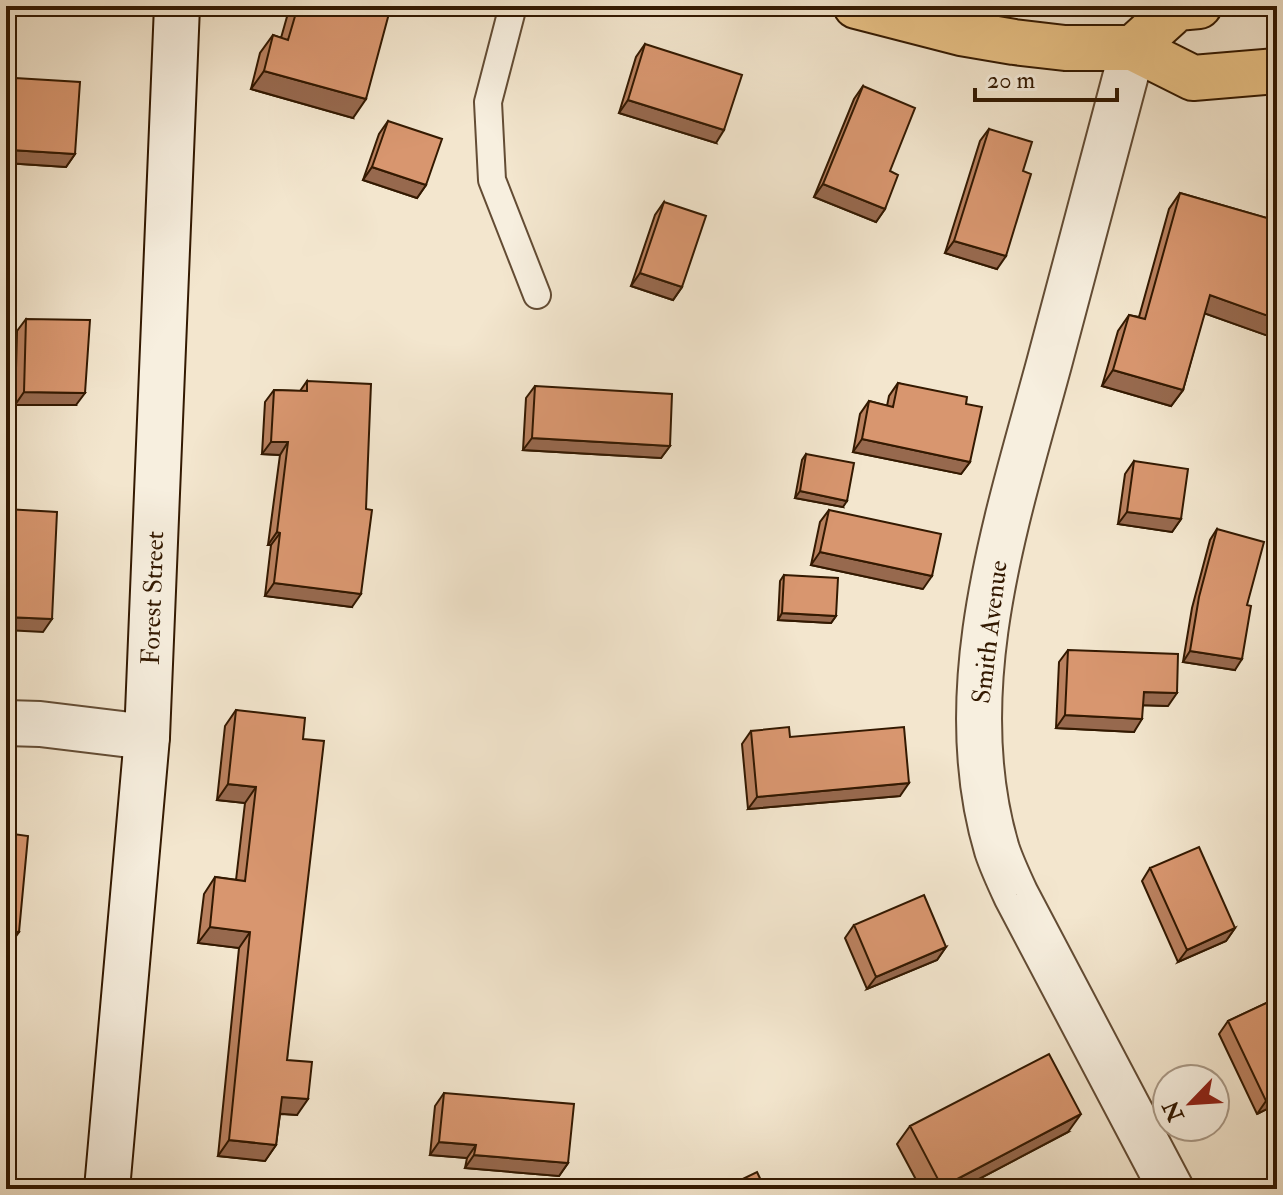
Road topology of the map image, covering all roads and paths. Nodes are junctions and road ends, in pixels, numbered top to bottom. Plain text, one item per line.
1 (177, 6) edge
2 (513, 6) edge
3 (856, 6) edge
4 (1199, 6) edge
5 (1133, 48) junction
6 (1277, 71) edge
7 (537, 295) dead end
8 (6, 723) edge
9 (147, 737) junction
10 (107, 1189) edge
11 (1171, 1189) edge

1 - 9 street, Forest Street
2 - 7 lane
3 - 5 main road
4 - 5 main road
5 - 6 main road
5 - 11 street, Smith Avenue
8 - 9 street
9 - 10 street, Forest Street

